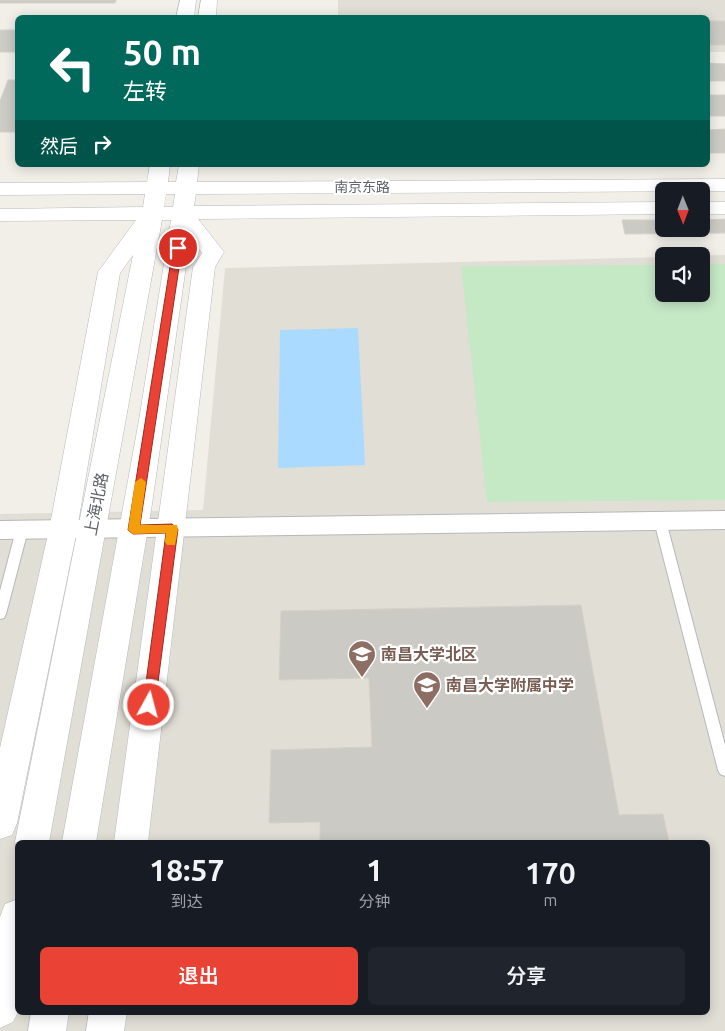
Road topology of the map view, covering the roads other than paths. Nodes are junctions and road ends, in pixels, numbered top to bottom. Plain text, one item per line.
1 (188, 0) edge
2 (209, 0) edge
3 (186, 15) edge
4 (207, 15) edge
5 (158, 176) edge
6 (725, 185) edge
7 (0, 189) edge
8 (186, 189) edge
9 (655, 208) edge
10 (710, 208) edge
11 (725, 208) edge
12 (152, 214) junction
13 (0, 215) edge
14 (725, 520) edge
15 (660, 521) junction
16 (91, 529) junction
17 (172, 529) junction
18 (11, 530) edge
19 (63, 530) junction
20 (133, 530) junction
21 (0, 614) edge
22 (725, 770) edge
23 (0, 823) edge
24 (32, 840) edge
25 (79, 840) edge
26 (131, 840) edge
27 (15, 932) edge
28 (0, 1009) edge
29 (50, 1015) edge
30 (108, 1015) edge
31 (47, 1031) edge
32 (106, 1031) edge

1 - 3 main road
2 - 4 main road
5 - 7 main road, 南京东路
5 - 8 main road, 南京东路
5 - 12 main road, 上海北路
6 - 8 main road, 南京东路
8 - 9 main road, 南京东路
8 - 12 main road, 南京东路
8 - 17 main road
8 - 20 main road
10 - 11 main road
12 - 13 main road, 南京东路
12 - 16 main road, 上海北路
12 - 19 main road
14 - 15 street
15 - 17 street
15 - 22 lane
16 - 19 street
16 - 20 street
16 - 24 main road, 上海北路
17 - 20 street
17 - 26 main road
18 - 19 street
18 - 21 lane
19 - 23 main road
20 - 25 main road
27 - 28 main road
29 - 31 main road
30 - 32 main road

